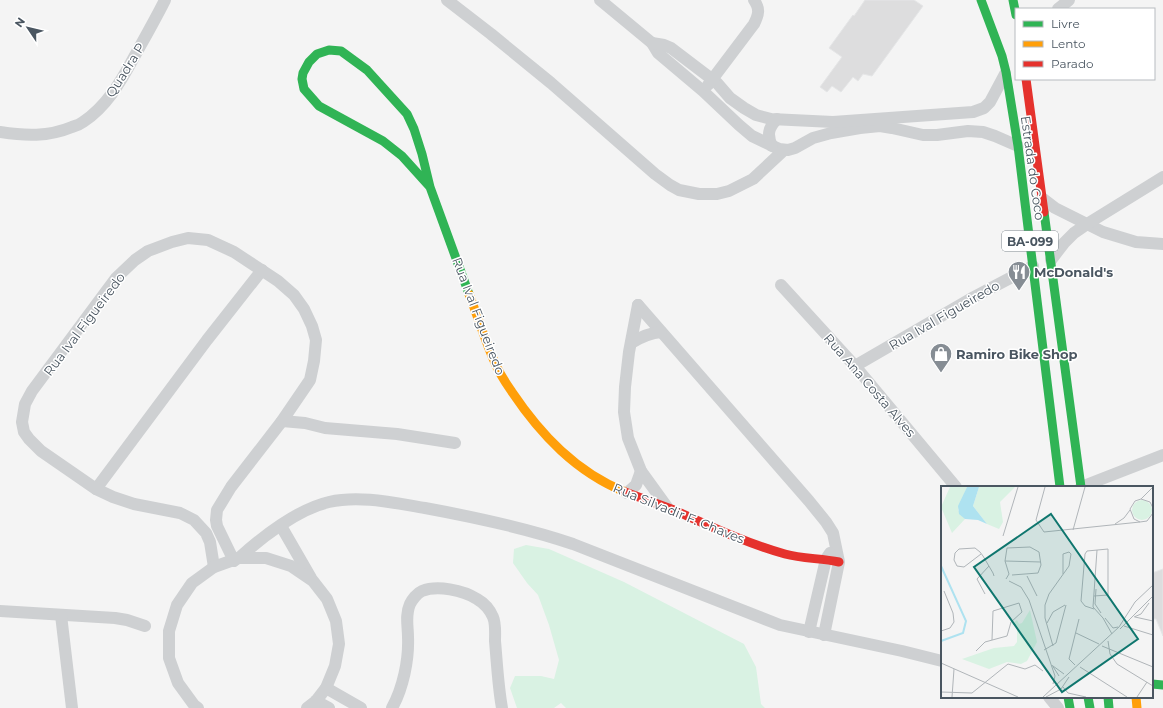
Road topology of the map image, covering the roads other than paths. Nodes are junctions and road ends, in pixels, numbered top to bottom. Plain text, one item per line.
1 (165, 0) edge
2 (447, 0) edge
3 (600, 0) edge
4 (754, 0) edge
5 (981, 0) edge
6 (1013, 0) edge
7 (1069, 0) edge
8 (1059, 8) edge
9 (1015, 10) edge
10 (652, 43) junction
11 (1006, 72) junction
12 (713, 79) junction
13 (1026, 80) edge
14 (703, 91) junction
15 (948, 114) junction
16 (777, 119) junction
17 (813, 121) junction
18 (0, 132) edge
19 (950, 133) junction
20 (815, 138) junction
21 (418, 141) junction
22 (772, 146) junction
23 (1018, 146) junction
24 (784, 150) junction
25 (399, 154) junction
26 (1163, 177) edge
27 (430, 187) junction
28 (1042, 198) junction
29 (1087, 224) junction
30 (1163, 244) edge
31 (1051, 260) junction
32 (1033, 266) junction
33 (262, 270) junction
34 (781, 285) dead end
35 (661, 332) junction
36 (631, 343) junction
37 (855, 366) junction
38 (291, 407) junction
39 (1051, 415) junction
40 (282, 421) junction
41 (305, 423) junction
42 (455, 443) dead end
43 (562, 452) joint
44 (1163, 455) edge
45 (1048, 463) dead end
46 (641, 471) junction
47 (955, 486) edge
48 (1060, 486) edge
49 (1081, 486) edge
50 (1084, 486) edge
51 (96, 489) junction
52 (627, 493) junction
53 (667, 508) junction
54 (217, 510) junction
55 (194, 520) junction
56 (281, 526) junction
57 (836, 543) junction
58 (804, 558) junction
59 (826, 559) junction
60 (237, 560) junction
61 (839, 562) junction
62 (214, 567) junction
63 (823, 572) junction
64 (836, 576) junction
65 (313, 581) junction
66 (0, 611) edge
67 (61, 615) junction
68 (145, 626) dead end
69 (809, 632) junction
70 (824, 635) junction
71 (902, 651) junction
72 (941, 652) edge
73 (941, 661) edge
74 (1153, 684) edge
75 (1163, 685) edge
76 (326, 688) junction
77 (1050, 698) edge
78 (1068, 698) edge
79 (1088, 698) edge
80 (1108, 698) edge
81 (1136, 698) edge
82 (312, 704) edge
83 (72, 708) edge
84 (198, 708) edge
85 (328, 708) edge
86 (361, 708) edge
87 (392, 708) edge
88 (502, 708) edge
89 (1058, 708) edge
90 (1070, 708) edge
91 (1090, 708) edge
92 (1109, 708) edge
93 (1138, 708) edge

1 - 18 street, Quadra P
2 - 24 street
3 - 10 street
4 - 12 street
5 - 11 main road, Estrada do Coco / BA-099
6 - 9 main road
7 - 8 street
10 - 12 street
10 - 14 street
11 - 15 street
11 - 23 main road, Estrada do Coco / BA-099
12 - 14 street
12 - 16 street
13 - 28 main road, Estrada do Coco / BA-099
14 - 22 street
15 - 17 street
15 - 19 street
16 - 17 street
16 - 22 street
17 - 20 street
19 - 20 street
19 - 23 street
20 - 24 street
21 - 25 street
21 - 25 main road, Rua Ival Figueiredo
21 - 27 main road, Rua Ival Figueiredo
22 - 24 street
23 - 32 main road, Estrada do Coco / BA-099
25 - 27 main road, Rua Ival Figueiredo
26 - 29 street
27 - 43 main road, Rua Ival Figueiredo
28 - 29 street
28 - 31 main road, Estrada do Coco / BA-099
29 - 30 street
29 - 31 street
31 - 49 main road, Estrada do Coco / BA-099
32 - 37 street, Rua Ival Figueiredo
32 - 39 main road, Estrada do Coco / BA-099
33 - 38 street, Rua Ival Figueiredo
33 - 51 street
33 - 51 street, Rua Ival Figueiredo
34 - 37 street, Rua Ana Costa Alves
35 - 36 street
35 - 36 street
35 - 57 street
36 - 46 street
37 - 47 street, Rua Ana Costa Alves
38 - 40 street, Rua Ival Figueiredo
38 - 41 street
39 - 45 main road
39 - 48 main road, Estrada do Coco / BA-099
40 - 41 street
40 - 54 street, Rua Ival Figueiredo
41 - 42 street
43 - 52 main road, Rua Silvadir F. Chaves
44 - 50 street
46 - 52 street
46 - 53 street
51 - 55 street, Rua Ival Figueiredo
52 - 53 main road, Rua Silvadir F. Chaves
53 - 58 main road, Rua Silvadir F. Chaves
54 - 55 street
54 - 60 street
55 - 62 street, Rua Ival Figueiredo
56 - 60 street
56 - 65 street
56 - 69 street
57 - 59 street
57 - 61 street
58 - 59 main road, Rua Silvadir F. Chaves
58 - 63 street, Rua Silvadir F. Chaves
59 - 61 main road, Rua Silvadir F. Chaves
59 - 63 street
60 - 62 street
60 - 65 street
61 - 64 street
62 - 84 street
63 - 64 street, Rua Silvadir F. Chaves
63 - 69 street
64 - 70 street
65 - 76 street
66 - 67 street
67 - 68 street
67 - 83 street
69 - 70 street
70 - 71 street
71 - 72 street
71 - 73 street
74 - 75 main road
76 - 82 street
76 - 86 street
77 - 89 street
78 - 90 main road
79 - 91 main road
80 - 92 main road
81 - 93 main road
82 - 85 street
87 - 88 street

